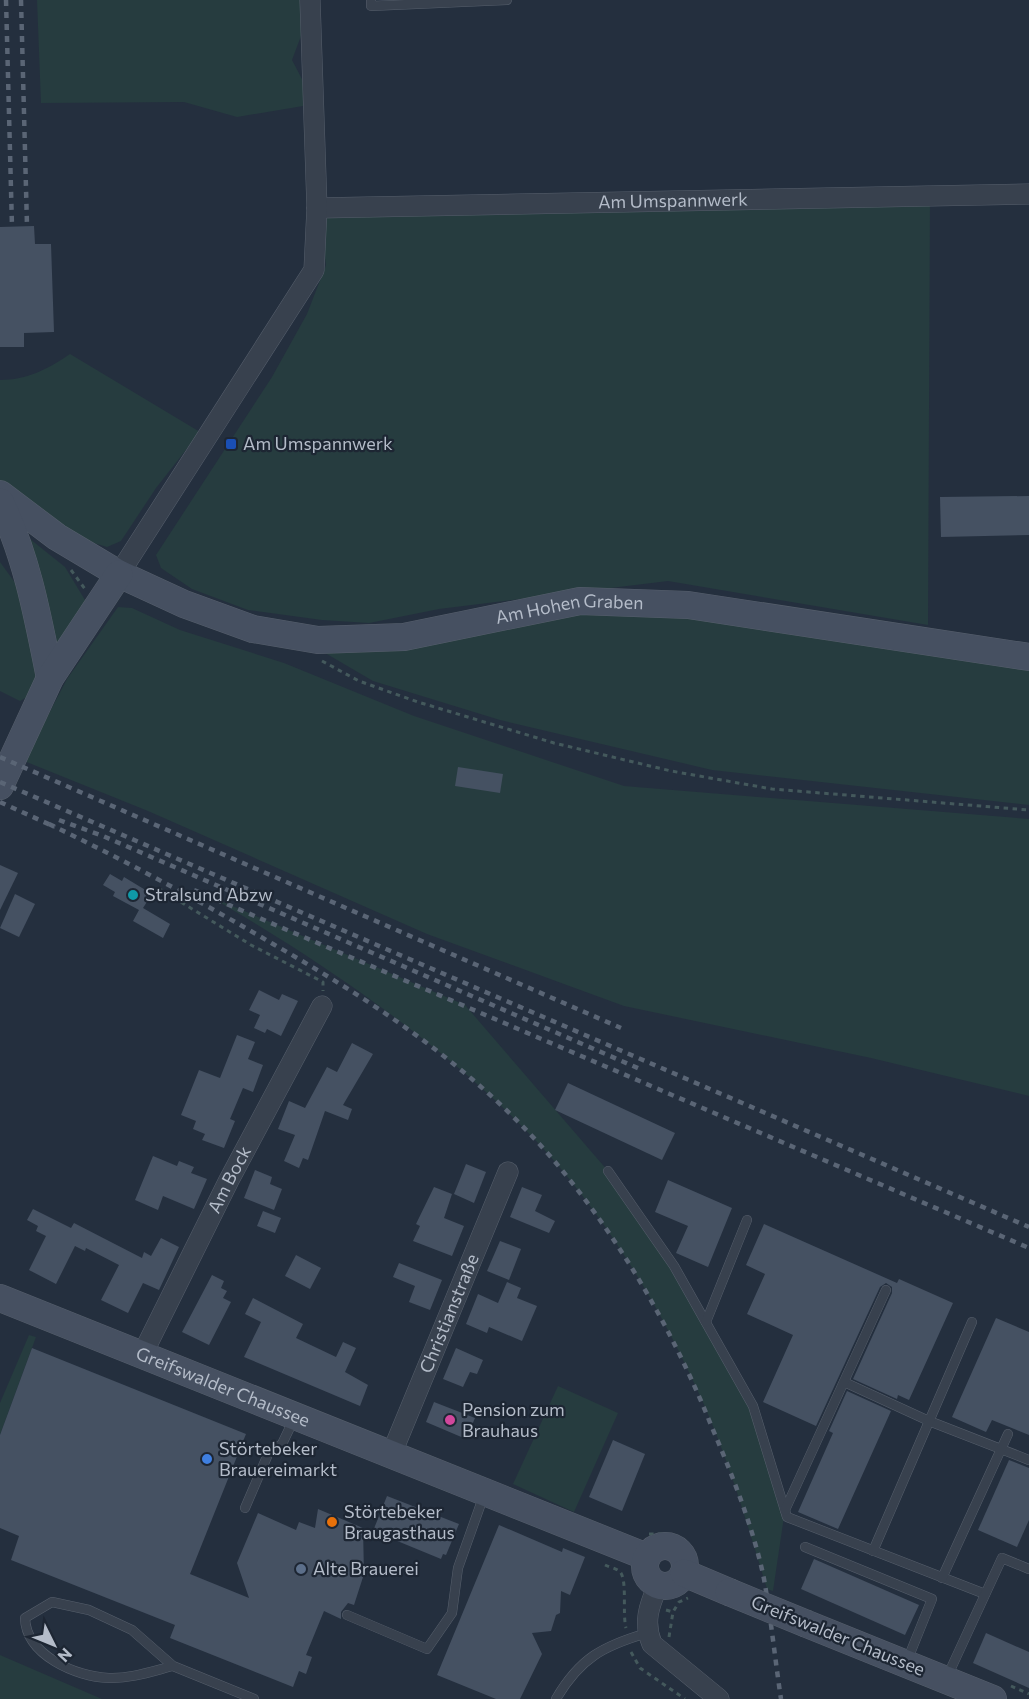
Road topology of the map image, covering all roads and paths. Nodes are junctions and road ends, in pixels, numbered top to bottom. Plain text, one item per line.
1 (310, 0) edge
2 (371, 0) edge
3 (507, 0) edge
4 (1029, 194) edge
5 (317, 208) junction
6 (0, 494) edge
7 (0, 502) edge
8 (119, 574) junction
9 (1029, 657) edge
10 (317, 658) dead end
11 (50, 678) junction
12 (0, 786) edge
13 (1029, 810) edge
14 (158, 888) dead end
15 (322, 1006) joint
16 (608, 1171) dead end
17 (508, 1172) dead end
18 (747, 1220) dead end
19 (886, 1290) dead end
20 (0, 1298) edge
21 (706, 1322) junction
22 (972, 1322) dead end
23 (142, 1355) junction
24 (844, 1382) junction
25 (295, 1417) junction
26 (929, 1421) junction
27 (1008, 1434) dead end
28 (1001, 1450) junction
29 (391, 1455) junction
30 (1029, 1460) edge
31 (485, 1493) junction
32 (245, 1508) dead end
33 (785, 1510) junction
34 (643, 1545) junction
35 (805, 1547) dead end
36 (873, 1551) junction
37 (691, 1567) junction
38 (614, 1569) dead end
39 (1029, 1569) edge
40 (942, 1578) junction
41 (985, 1594) junction
42 (654, 1595) junction
43 (696, 1598) dead end
44 (347, 1615) dead end
45 (647, 1633) junction
46 (628, 1639) junction
47 (906, 1663) junction
48 (173, 1666) junction
49 (946, 1679) junction
50 (254, 1699) edge
51 (556, 1699) edge
52 (685, 1699) edge
53 (718, 1699) edge
54 (993, 1699) edge

1 - 5 street
2 - 3 lane
4 - 5 street, Am Umspannwerk
5 - 8 street
6 - 8 street, Am Hohen Graben
7 - 11 street
8 - 9 street, Am Hohen Graben
8 - 11 street
10 - 13 path
11 - 12 street
14 - 15 path
15 - 23 street, Am Bock
16 - 21 lane
17 - 29 street, Christianstraße
18 - 21 lane
19 - 24 lane
20 - 23 street, Greifswalder Chaussee
21 - 33 lane
22 - 26 lane
23 - 25 street, Greifswalder Chaussee
24 - 26 lane
24 - 33 lane
25 - 29 street, Greifswalder Chaussee
25 - 32 lane
26 - 28 lane
26 - 36 lane
27 - 28 lane
28 - 30 lane
28 - 40 lane
29 - 31 street, Greifswalder Chaussee
31 - 34 street, Greifswalder Chaussee
31 - 44 lane
33 - 36 lane
34 - 37 street
34 - 37 path
34 - 42 street
35 - 47 lane
36 - 40 lane
37 - 42 street
37 - 47 street, Greifswalder Chaussee, bridge
38 - 46 path
39 - 41 lane
40 - 41 lane
41 - 49 lane
42 - 43 path
42 - 45 street
45 - 46 lane
45 - 53 street
46 - 51 lane
46 - 52 path
47 - 49 street, Greifswalder Chaussee
48 - 48 lane
48 - 50 lane
49 - 54 street, Greifswalder Chaussee

